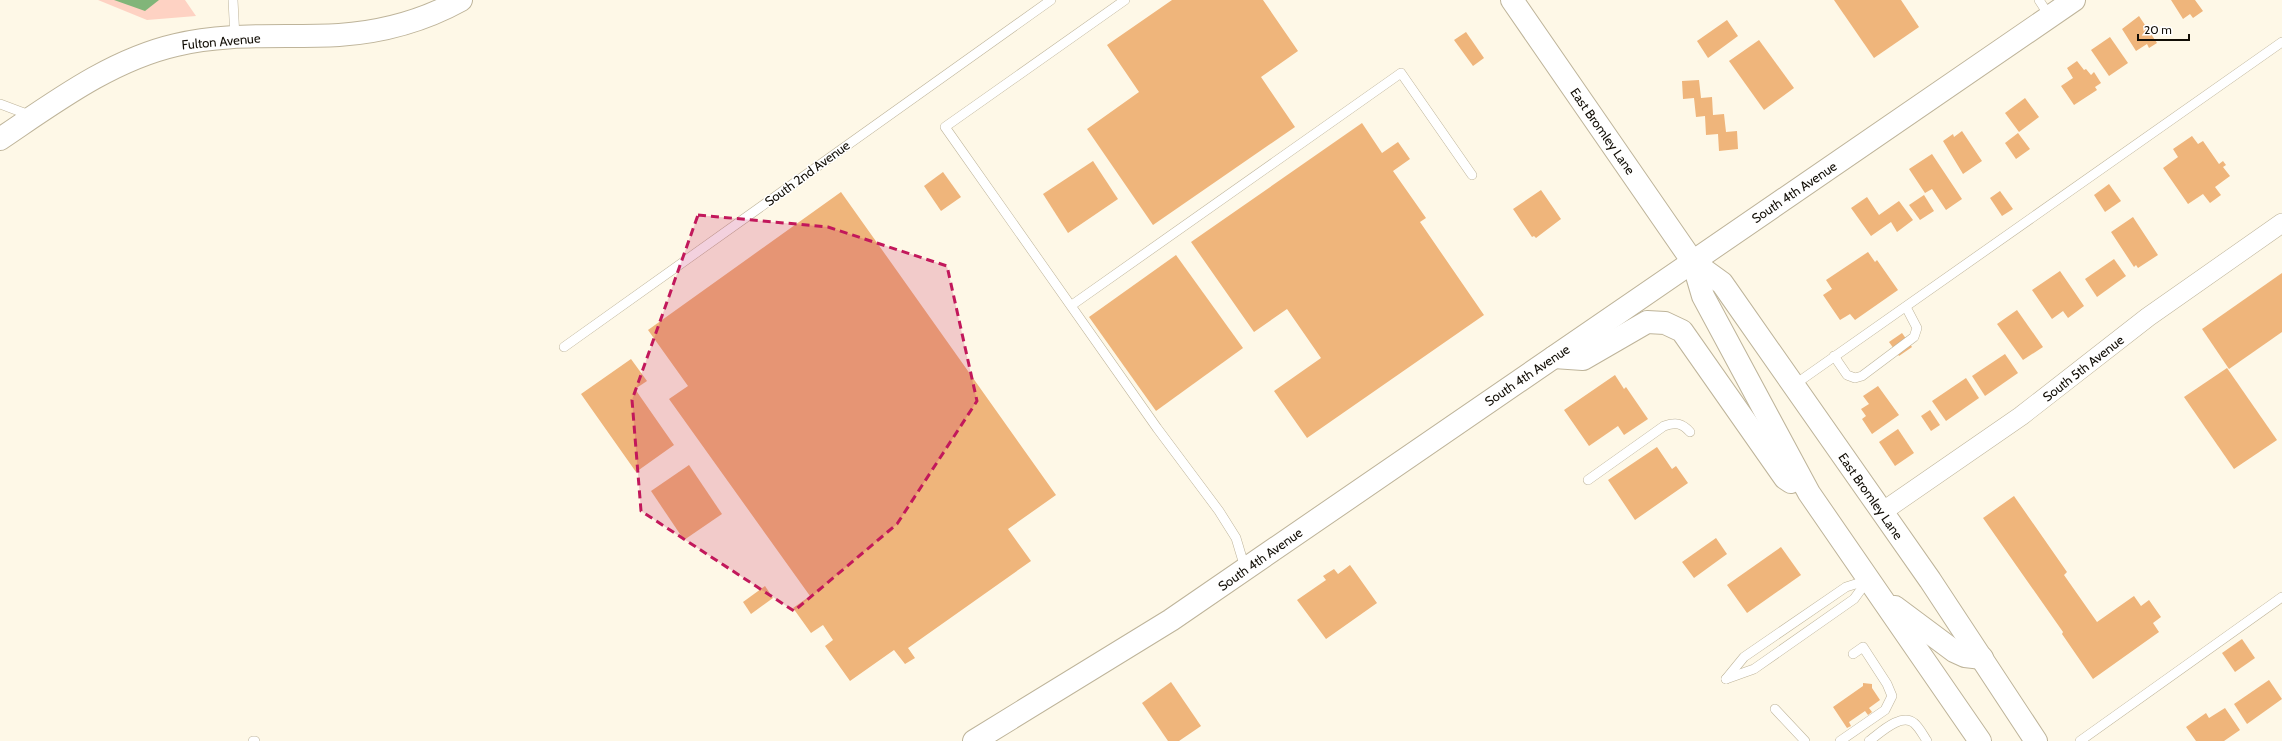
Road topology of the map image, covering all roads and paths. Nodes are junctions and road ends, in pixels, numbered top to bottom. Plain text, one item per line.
1 (233, 0) edge
2 (461, 0) edge
3 (1051, 0) edge
4 (1125, 0) edge
5 (1512, 0) edge
6 (2074, 0) edge
7 (2044, 8) edge
8 (235, 38) junction
9 (2282, 42) edge
10 (0, 104) edge
11 (34, 116) junction
12 (0, 139) edge
13 (1472, 175) dead end
14 (2282, 223) edge
15 (1693, 262) junction
16 (1072, 305) junction
17 (1906, 307) junction
18 (564, 347) dead end
19 (1834, 356) junction
20 (1554, 357) junction
21 (1794, 385) junction
22 (1690, 432) dead end
23 (1588, 480) dead end
24 (1809, 493) junction
25 (1882, 512) junction
26 (1246, 570) junction
27 (1874, 588) junction
28 (2282, 597) edge
29 (1853, 654) dead end
30 (1982, 658) junction
31 (1775, 709) dead end
32 (2024, 731) edge
33 (974, 741) edge
34 (1805, 741) edge
35 (1840, 741) edge
36 (1869, 741) edge
37 (1927, 741) edge
38 (1980, 741) edge
39 (2036, 741) edge
40 (2080, 741) edge

1 - 8 lane
2 - 8 main road, Fulton Avenue
3 - 18 lane, South 2nd Avenue
4 - 16 lane
5 - 15 main road, East Bromley Lane
6 - 7 main road, South 4th Avenue
7 - 15 main road, South 4th Avenue
8 - 11 main road, Fulton Avenue
9 - 17 lane
10 - 11 lane
11 - 12 main road, Fulton Avenue
13 - 16 lane
14 - 25 street, South 5th Avenue
15 - 20 main road, South 4th Avenue
15 - 21 main road, East Bromley Lane
15 - 24 main road, East Bromley Lane
16 - 26 lane
17 - 19 lane
17 - 19 lane
19 - 21 lane
20 - 24 main road
20 - 26 main road, South 4th Avenue
21 - 25 main road, East Bromley Lane
22 - 23 lane
24 - 27 main road, East Bromley Lane
25 - 30 main road, East Bromley Lane
26 - 33 main road, South 4th Avenue
27 - 27 lane
27 - 30 main road
27 - 38 main road, East Bromley Lane
28 - 40 lane
29 - 35 lane
30 - 32 main road, East Bromley Lane
31 - 34 lane
32 - 39 main road, East Bromley Lane
36 - 37 lane

